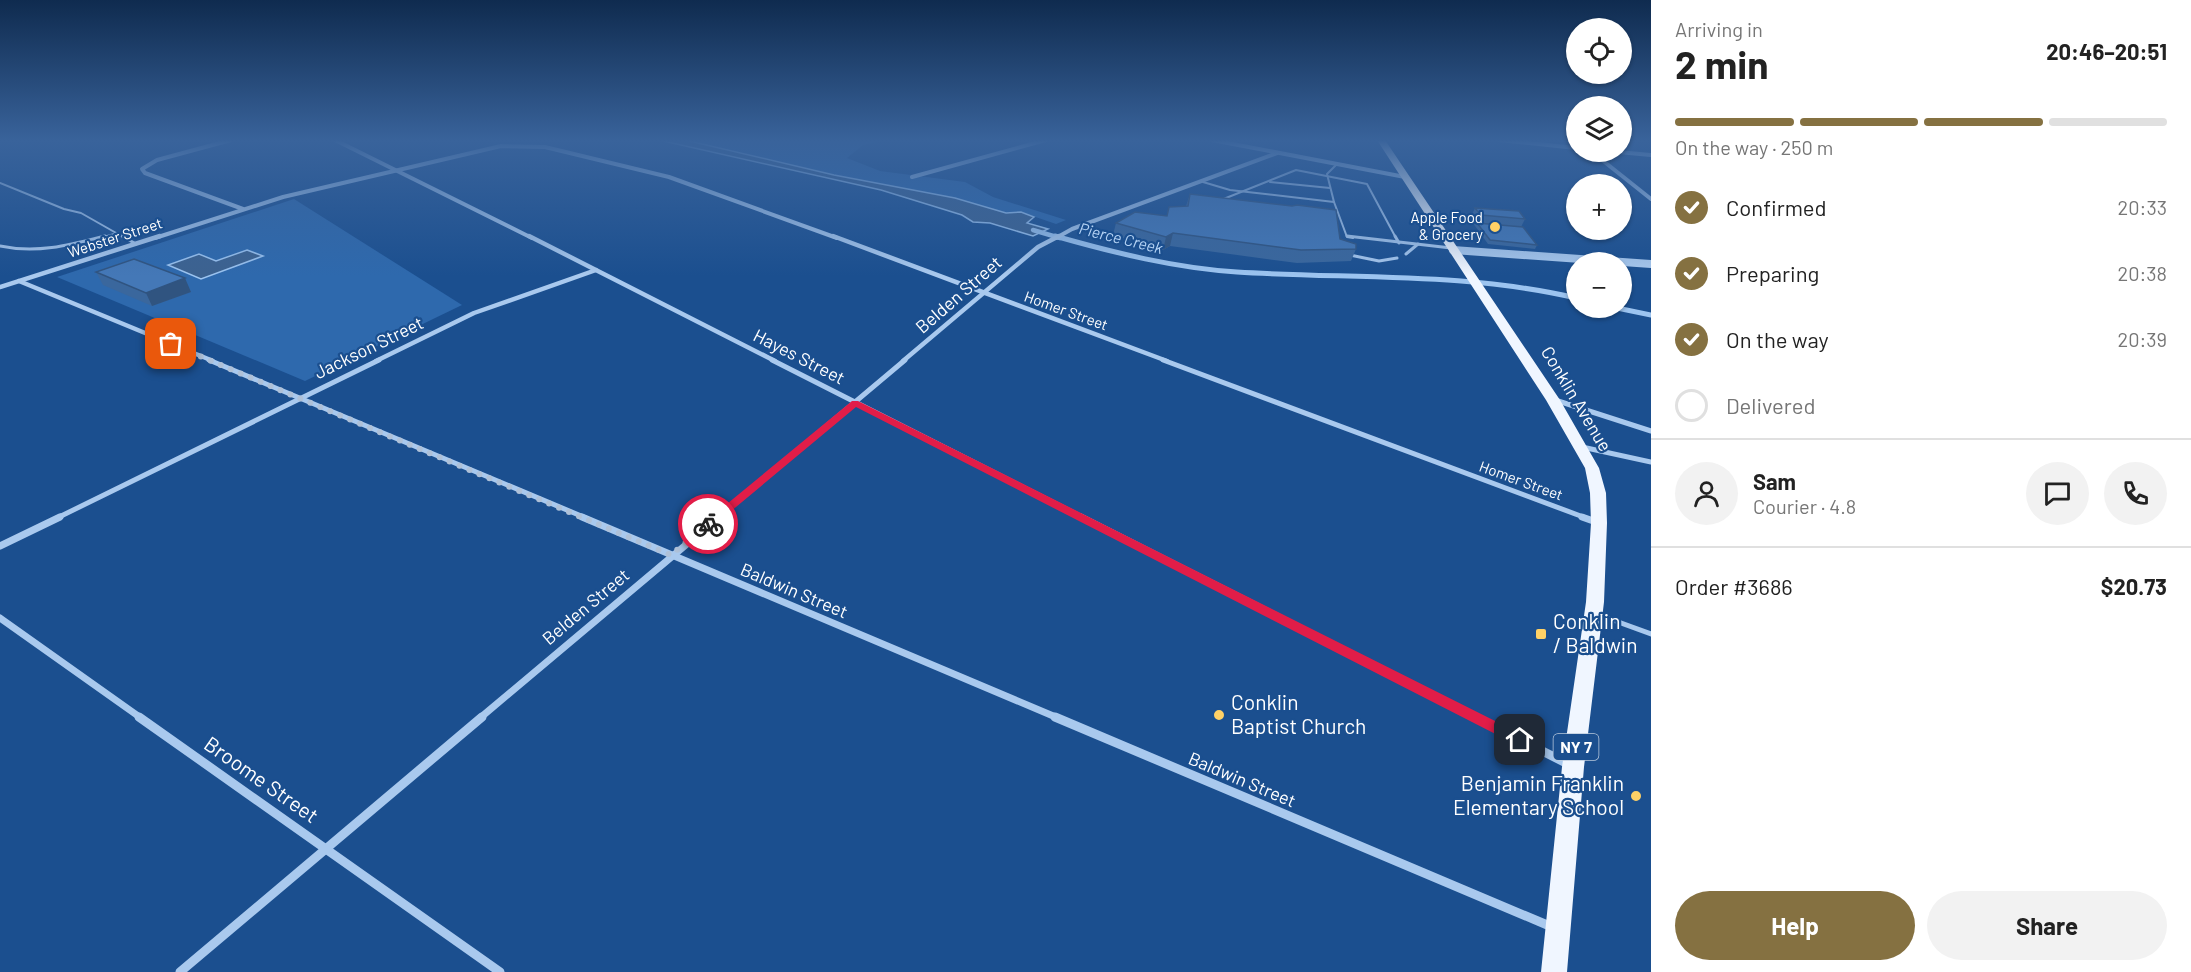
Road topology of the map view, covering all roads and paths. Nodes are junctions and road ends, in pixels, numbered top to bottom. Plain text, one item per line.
1 (6, 185) edge
2 (178, 185) edge
3 (331, 185) edge
4 (428, 185) edge
5 (695, 185) edge
6 (1194, 185) edge
7 (1218, 185) edge
8 (1258, 185) edge
9 (1302, 185) edge
10 (1368, 185) edge
11 (1410, 185) edge
12 (1634, 185) edge
13 (1330, 188) joint
14 (1244, 191) junction
15 (1651, 199) edge
16 (1334, 202) junction
17 (1225, 205) edge
18 (244, 210) junction
19 (118, 233) junction
20 (1347, 237) junction
21 (1342, 242) edge
22 (1400, 243) junction
23 (136, 244) junction
24 (1418, 244) junction
25 (0, 246) edge
26 (1452, 249) junction
27 (1348, 254) edge
28 (1406, 254) dead end
29 (1397, 258) dead end
30 (1651, 264) edge
31 (596, 270) junction
32 (18, 281) junction
33 (0, 287) edge
34 (985, 293) junction
35 (302, 398) junction
36 (1553, 400) junction
37 (855, 403) junction
38 (1651, 431) edge
39 (1582, 447) junction
40 (1651, 462) edge
41 (1599, 523) junction
42 (0, 546) edge
43 (671, 555) junction
44 (1594, 613) junction
45 (0, 618) edge
46 (1651, 634) edge
47 (1573, 767) junction
48 (325, 847) junction
49 (1558, 929) junction
50 (180, 972) edge
51 (500, 972) edge
52 (1554, 972) edge

1 - 19 lane
2 - 18 street
3 - 18 street, Webster Street
4 - 31 street, Hayes Street
5 - 34 street, Homer Street
6 - 34 street, Belden Street
7 - 14 lane
8 - 14 lane
9 - 13 lane
10 - 22 lane
11 - 26 main road, Conklin Avenue / NY 7
12 - 15 street
13 - 16 lane
14 - 16 lane
14 - 17 lane
16 - 20 lane
18 - 23 street, Webster Street
19 - 23 lane
19 - 25 lane
20 - 21 lane
20 - 22 lane
22 - 24 lane
23 - 32 street, Webster Street
24 - 26 lane
24 - 28 lane
26 - 30 street
26 - 36 main road, Conklin Avenue / NY 7
27 - 29 lane
31 - 35 street, Jackson Street
31 - 37 street, Hayes Street
32 - 33 street, Webster Street
32 - 35 street, Baldwin Street
34 - 37 street, Belden Street
34 - 41 street, Homer Street
35 - 42 street, Jackson Street
35 - 43 street, Baldwin Street
36 - 38 street
36 - 39 main road, Conklin Avenue / NY 7
37 - 43 street, Belden Street
37 - 47 street, Hayes Street
39 - 40 street
39 - 41 main road, Conklin Avenue / NY 7
41 - 44 main road, Conklin Avenue / NY 7
43 - 48 street, Belden Street
43 - 49 street, Baldwin Street
44 - 46 lane
44 - 47 main road, Conklin Avenue / NY 7
45 - 48 street, Broome Street
47 - 49 main road, Conklin Avenue / NY 7
48 - 50 street, Belden Street
48 - 51 street, Broome Street
49 - 52 main road, Conklin Avenue / NY 7

